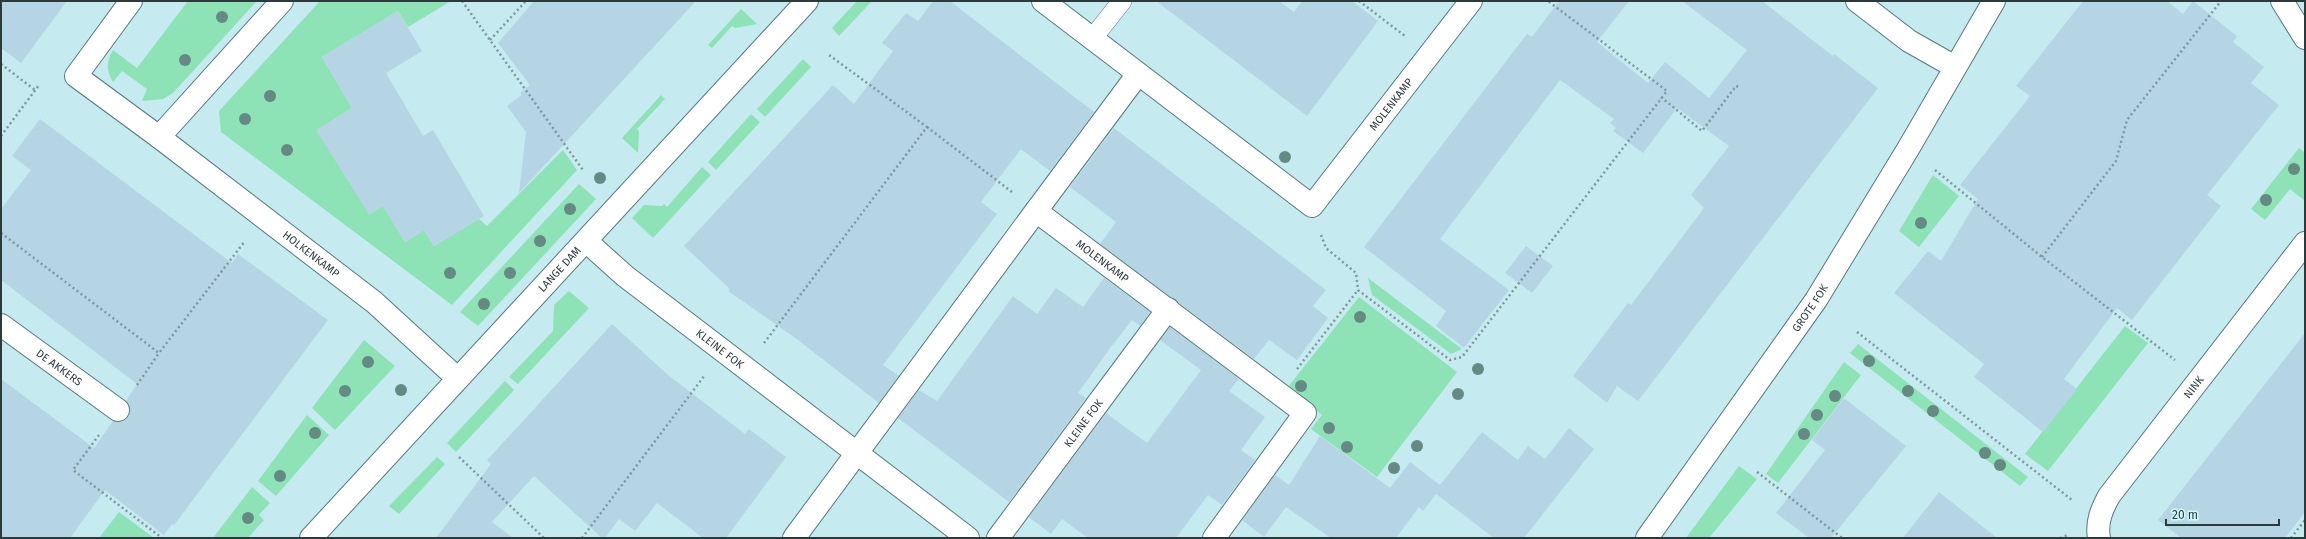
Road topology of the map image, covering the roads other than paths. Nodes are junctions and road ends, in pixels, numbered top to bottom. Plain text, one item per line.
1 (132, 1) edge
2 (282, 1) edge
3 (807, 1) edge
4 (1043, 1) edge
5 (1122, 1) edge
6 (1471, 1) edge
7 (1857, 1) edge
8 (1994, 1) edge
9 (2282, 1) edge
10 (2305, 38) edge
11 (1092, 39) junction
12 (1955, 67) junction
13 (1138, 74) junction
14 (159, 137) junction
15 (1036, 211) junction
16 (586, 241) junction
17 (2305, 243) edge
18 (1168, 309) junction
19 (1, 324) edge
20 (457, 378) junction
21 (118, 410) road end
22 (855, 454) junction
23 (2099, 530) edge
24 (311, 538) edge
25 (794, 538) edge
26 (968, 538) edge
27 (998, 538) edge
28 (1214, 538) edge
29 (1647, 538) edge

1 - 14 street, HOLKENKAMP
2 - 14 street
3 - 16 street, LANGE DAM
4 - 11 street
5 - 11 lane
6 - 13 street, MOLENKAMP
7 - 12 street
8 - 12 street, GROTE FOK
9 - 10 street
11 - 13 street
12 - 29 street, GROTE FOK
13 - 15 street
14 - 20 street, HOLKENKAMP
15 - 18 street, MOLENKAMP
15 - 22 street
16 - 20 street, LANGE DAM
16 - 22 street, KLEINE FOK
17 - 23 street, NINK
18 - 27 street, KLEINE FOK
18 - 28 street, MOLENKAMP
19 - 21 street, DE AKKERS
20 - 24 street, LANGE DAM
22 - 25 street
22 - 26 street, KLEINE FOK

